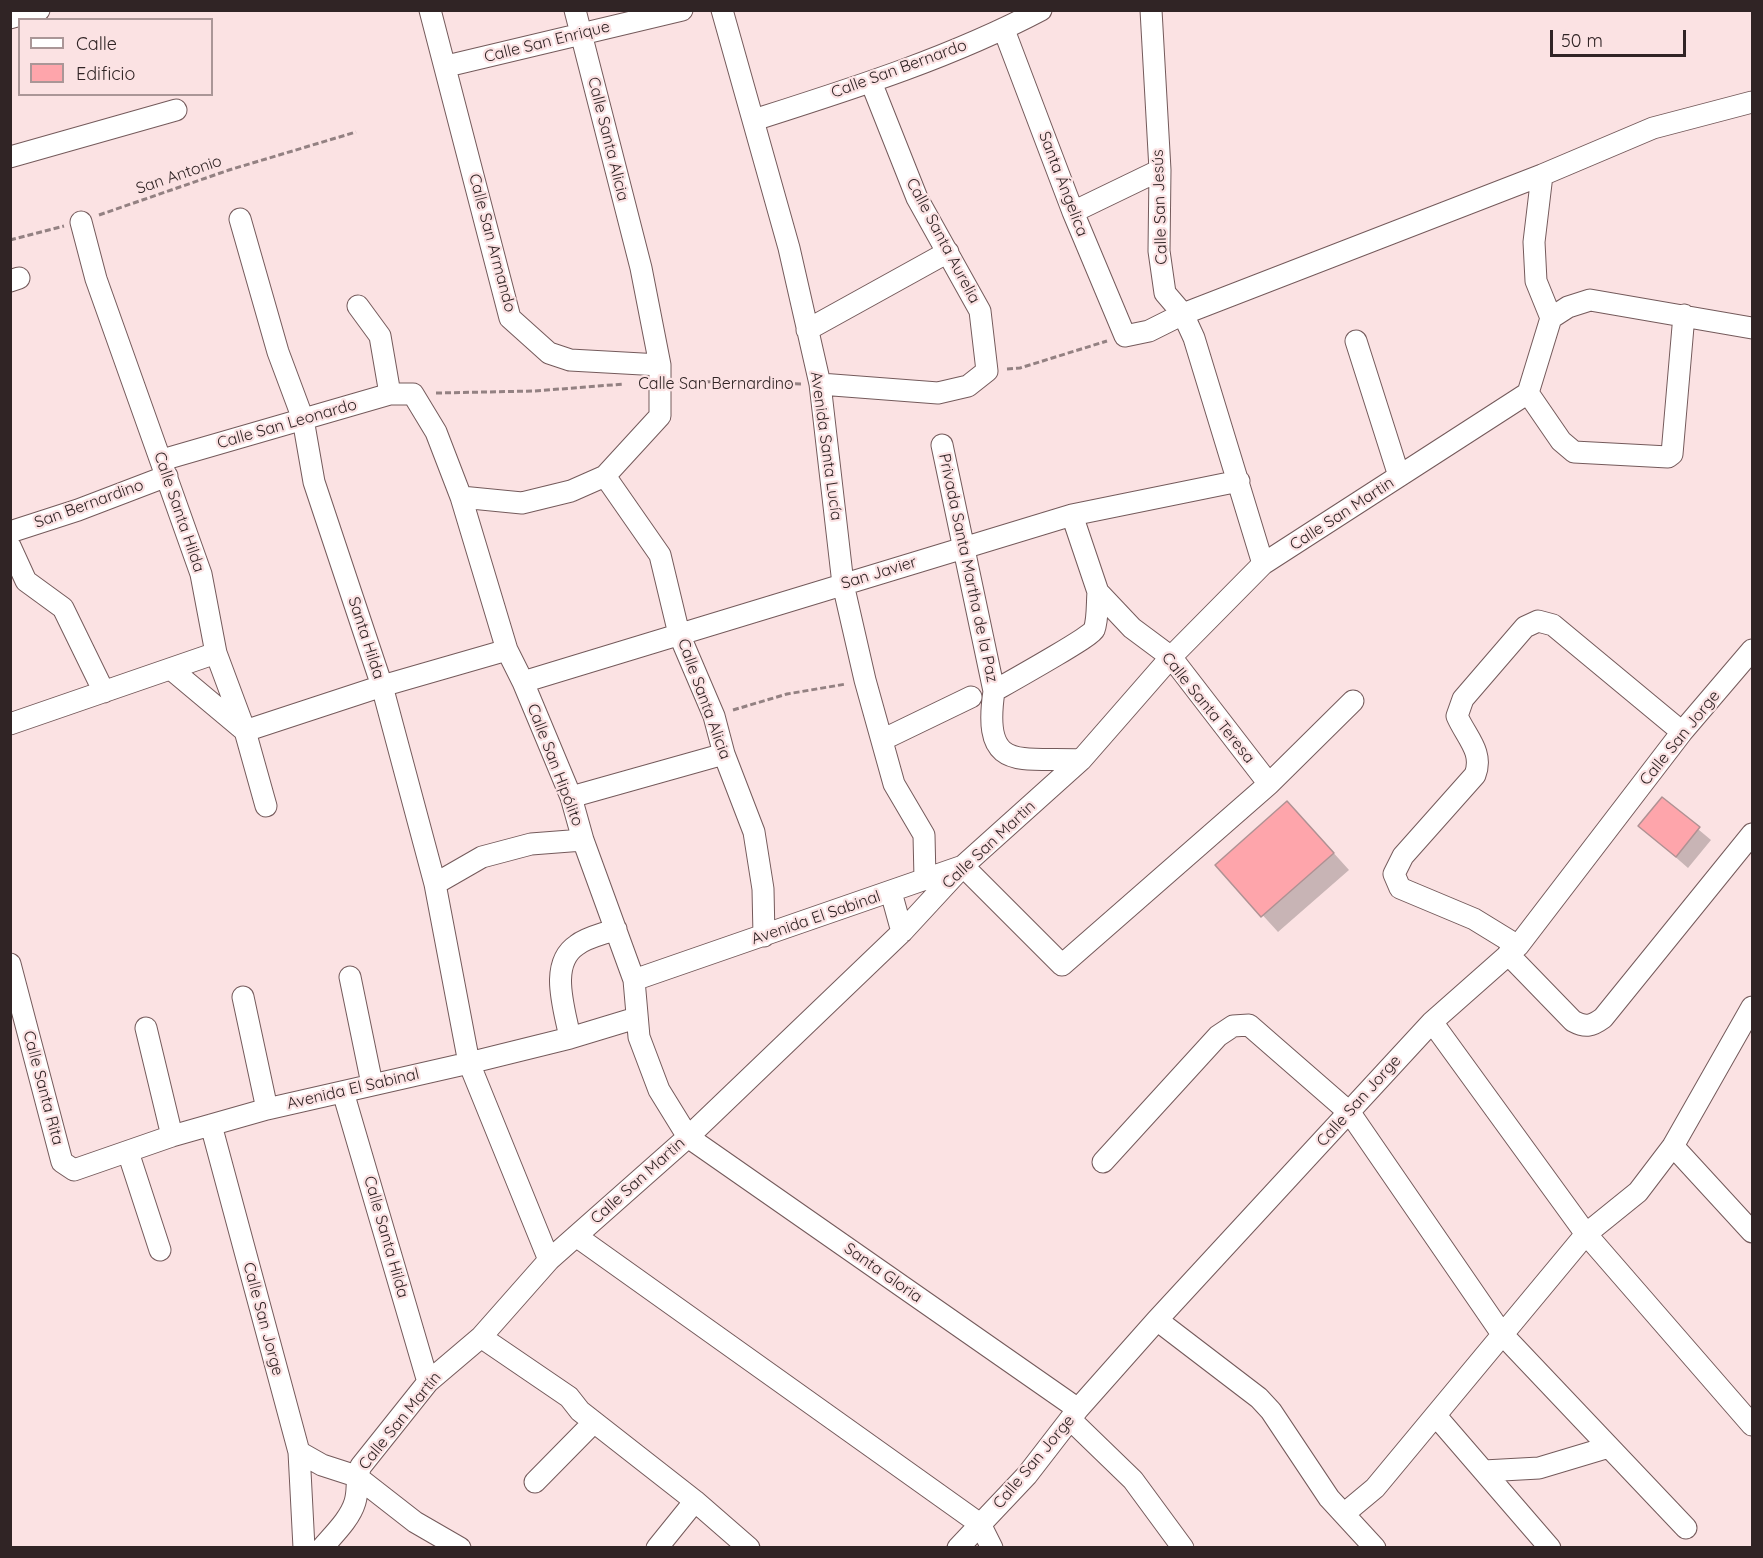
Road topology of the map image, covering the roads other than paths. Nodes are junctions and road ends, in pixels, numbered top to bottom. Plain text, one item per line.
1 (39, 10) edge
2 (430, 10) edge
3 (575, 10) edge
4 (682, 10) edge
5 (722, 10) edge
6 (1041, 10) edge
7 (1151, 10) edge
8 (10, 18) edge
9 (1004, 30) junction
10 (581, 33) junction
11 (447, 66) junction
12 (871, 82) junction
13 (1752, 102) edge
14 (176, 110) dead end
15 (754, 120) junction
16 (10, 157) edge
17 (1160, 170) junction
18 (1542, 175) junction
19 (1073, 212) junction
20 (240, 219) dead end
21 (81, 222) road end
22 (948, 252) junction
23 (358, 306) dead end
24 (1183, 314) junction
25 (1684, 315) junction
26 (1551, 318) junction
27 (1752, 328) edge
28 (807, 330) junction
29 (1356, 341) dead end
30 (660, 373) junction
31 (820, 384) junction
32 (1528, 393) junction
33 (390, 394) junction
34 (413, 394) joint
35 (303, 419) junction
36 (942, 445) dead end
37 (165, 468) junction
38 (605, 476) junction
39 (1399, 476) junction
40 (1239, 481) junction
41 (461, 497) junction
42 (1072, 515) junction
43 (10, 532) edge
44 (10, 546) edge
45 (965, 547) junction
46 (1263, 564) junction
47 (843, 584) junction
48 (1098, 592) junction
49 (679, 634) junction
50 (507, 650) junction
51 (1752, 650) edge
52 (216, 653) junction
53 (1171, 657) junction
54 (989, 661) junction
55 (171, 669) junction
56 (523, 682) junction
57 (382, 686) junction
58 (994, 691) junction
59 (104, 692) junction
60 (971, 697) junction
61 (1353, 701) dead end
62 (10, 724) edge
63 (991, 728) junction
64 (245, 731) junction
65 (1682, 732) junction
66 (882, 740) junction
67 (724, 754) junction
68 (1080, 760) junction
69 (1269, 784) junction
70 (571, 797) junction
71 (266, 806) dead end
72 (1752, 834) edge
73 (583, 840) junction
74 (963, 866) junction
75 (925, 879) junction
76 (435, 884) junction
77 (891, 892) junction
78 (616, 930) junction
79 (902, 932) junction
80 (764, 936) junction
81 (1513, 950) junction
82 (10, 964) edge
83 (350, 977) dead end
84 (634, 980) junction
85 (243, 997) dead end
86 (1752, 1007) edge
87 (636, 1018) junction
88 (1432, 1022) junction
89 (146, 1028) dead end
90 (570, 1038) junction
91 (469, 1063) junction
92 (372, 1084) junction
93 (343, 1092) junction
94 (267, 1109) junction
95 (1350, 1113) junction
96 (211, 1125) junction
97 (172, 1136) junction
98 (688, 1137) junction
99 (1673, 1146) junction
100 (128, 1152) junction
101 (1103, 1162) dead end
102 (74, 1170) joint
103 (1752, 1232) edge
104 (1586, 1234) junction
105 (576, 1236) junction
106 (160, 1250) dead end
107 (549, 1260) junction
108 (1156, 1320) junction
109 (1502, 1334) junction
110 (481, 1337) junction
111 (428, 1382) junction
112 (1074, 1415) junction
113 (1436, 1416) junction
114 (594, 1422) junction
115 (1752, 1425) edge
116 (1609, 1447) junction
117 (299, 1452) junction
118 (1484, 1471) junction
119 (356, 1476) junction
120 (535, 1482) dead end
121 (695, 1501) junction
122 (1345, 1513) junction
123 (980, 1524) junction
124 (1686, 1528) dead end
125 (304, 1548) edge
126 (322, 1548) edge
127 (460, 1548) edge
128 (657, 1548) edge
129 (749, 1548) edge
130 (958, 1548) edge
131 (992, 1548) edge
132 (1183, 1548) edge
133 (1375, 1548) edge
134 (1550, 1548) edge

1 - 8 street
2 - 11 street, Calle San Armando
3 - 10 street, Calle Santa Alicia
4 - 10 street, Calle San Enrique
5 - 15 street, Avenida Santa Lucía
6 - 9 street, Calle San Bernardo
7 - 17 street, Calle San Jesús
9 - 12 street, Calle San Bernardo
9 - 19 street, Santa Ángelica
10 - 11 street, Calle San Enrique
10 - 30 street, Calle Santa Alicia
11 - 30 street, Calle San Armando
12 - 15 street, Calle San Bernardo
12 - 22 street, Calle Santa Aurelia
13 - 18 street
14 - 16 street
15 - 28 street, Avenida Santa Lucía
17 - 19 street
17 - 24 street, Calle San Jesús
18 - 24 street
18 - 26 street
19 - 24 street, Santa Ángelica
20 - 35 street, Santa Hilda
21 - 37 street, Calle Santa Hilda
22 - 28 street
22 - 31 street, Calle Santa Aurelia
23 - 33 street
24 - 40 street, Calle San Jesús
25 - 26 street
25 - 27 street
25 - 32 street
26 - 32 street
28 - 31 street, Avenida Santa Lucía
29 - 39 street
30 - 38 street, Calle Santa Alicia
31 - 47 street, Avenida Santa Lucía
32 - 39 street, Calle San Martin
33 - 34 street, Calle San Leonardo
33 - 35 street, Calle San Leonardo
34 - 41 street, Calle San Hipólito
35 - 37 street, Calle San Leonardo
35 - 57 street, Santa Hilda
36 - 45 street, Privada Santa Martha de la Paz
37 - 43 street, San Bernardino
37 - 52 street, Calle Santa Hilda
38 - 41 street
38 - 49 street, Calle Santa Alicia
39 - 46 street, Calle San Martin
40 - 42 street, San Javier
40 - 46 street, Calle San Jesús
41 - 50 street, Calle San Hipólito
42 - 45 street, San Javier
42 - 48 street, Calle Santa Teresa
44 - 59 street
45 - 47 street, San Javier
45 - 54 street, Privada Santa Martha de la Paz
46 - 53 street, Calle San Martin
47 - 49 street, San Javier
47 - 66 street, Avenida Santa Lucía
48 - 53 street, Calle Santa Teresa
48 - 58 street
49 - 56 street, San Javier
49 - 67 street, Calle Santa Alicia
50 - 56 street, Calle San Hipólito
50 - 57 street
51 - 65 street, Calle San Jorge
52 - 55 street
52 - 64 street, Calle Santa Hilda
53 - 68 street, Calle San Martin
53 - 69 street, Calle Santa Teresa
54 - 58 street, Privada Santa Martha de la Paz
54 - 60 street
55 - 59 street
55 - 64 street
56 - 70 street, Calle San Hipólito
57 - 64 street
57 - 76 street, Santa Hilda
58 - 63 street, Privada Santa Martha de la Paz
59 - 62 street
60 - 63 street
60 - 66 street
61 - 69 street
63 - 68 street
64 - 71 street, Calle Santa Hilda
65 - 81 street, Calle San Jorge
65 - 81 street
66 - 75 street, Avenida Santa Lucía
67 - 70 street
67 - 80 street, Calle Santa Alicia
68 - 74 street, Calle San Martin
69 - 74 street
70 - 73 street, Calle San Hipólito
72 - 81 street
73 - 76 street
73 - 78 street, Calle San Hipólito
74 - 75 street, Avenida El Sabinal
74 - 79 street, Calle San Martin
75 - 77 street, Avenida El Sabinal
76 - 91 street, Santa Hilda
77 - 79 street
77 - 80 street, Avenida El Sabinal
78 - 84 street, Calle San Hipólito
78 - 90 street
79 - 98 street, Calle San Martin
80 - 84 street, Avenida El Sabinal
81 - 88 street, Calle San Jorge
82 - 102 street, Calle Santa Rita
83 - 92 street
84 - 87 street, Calle San Hipólito
85 - 94 street
86 - 99 street
87 - 90 street, Avenida El Sabinal
87 - 98 street, Calle San Hipólito
88 - 95 street, Calle San Jorge
88 - 104 street
89 - 97 street
90 - 91 street, Avenida El Sabinal
91 - 92 street, Avenida El Sabinal
91 - 107 street, Santa Hilda
92 - 93 street, Avenida El Sabinal
93 - 94 street, Avenida El Sabinal
93 - 111 street, Calle Santa Hilda
94 - 96 street, Avenida El Sabinal
95 - 101 street
95 - 108 street, Calle San Jorge
95 - 109 street
96 - 97 street, Avenida El Sabinal
96 - 117 street, Calle San Jorge
97 - 100 street, Avenida El Sabinal
98 - 105 street, Calle San Martin
98 - 112 street, Santa Gloria
99 - 103 street
99 - 104 street
100 - 102 street, Avenida El Sabinal
100 - 106 street
104 - 109 street
104 - 115 street
105 - 107 street, Calle San Martin
105 - 123 street
107 - 110 street, Calle San Martin
108 - 112 street, Calle San Jorge
108 - 122 street
109 - 113 street
109 - 116 street
110 - 111 street, Calle San Martín
110 - 114 street
111 - 119 street, Calle San Martín
112 - 123 street, Calle San Jorge
112 - 132 street, Santa Gloria
113 - 118 street
113 - 122 street
114 - 120 street
114 - 121 street
116 - 118 street
116 - 124 street
117 - 119 street
117 - 125 street, Calle San Jorge
118 - 134 street
119 - 126 street, Calle San Martín
119 - 127 street
121 - 128 street
121 - 129 street
122 - 133 street
123 - 130 street, Calle San Jorge
123 - 131 street

